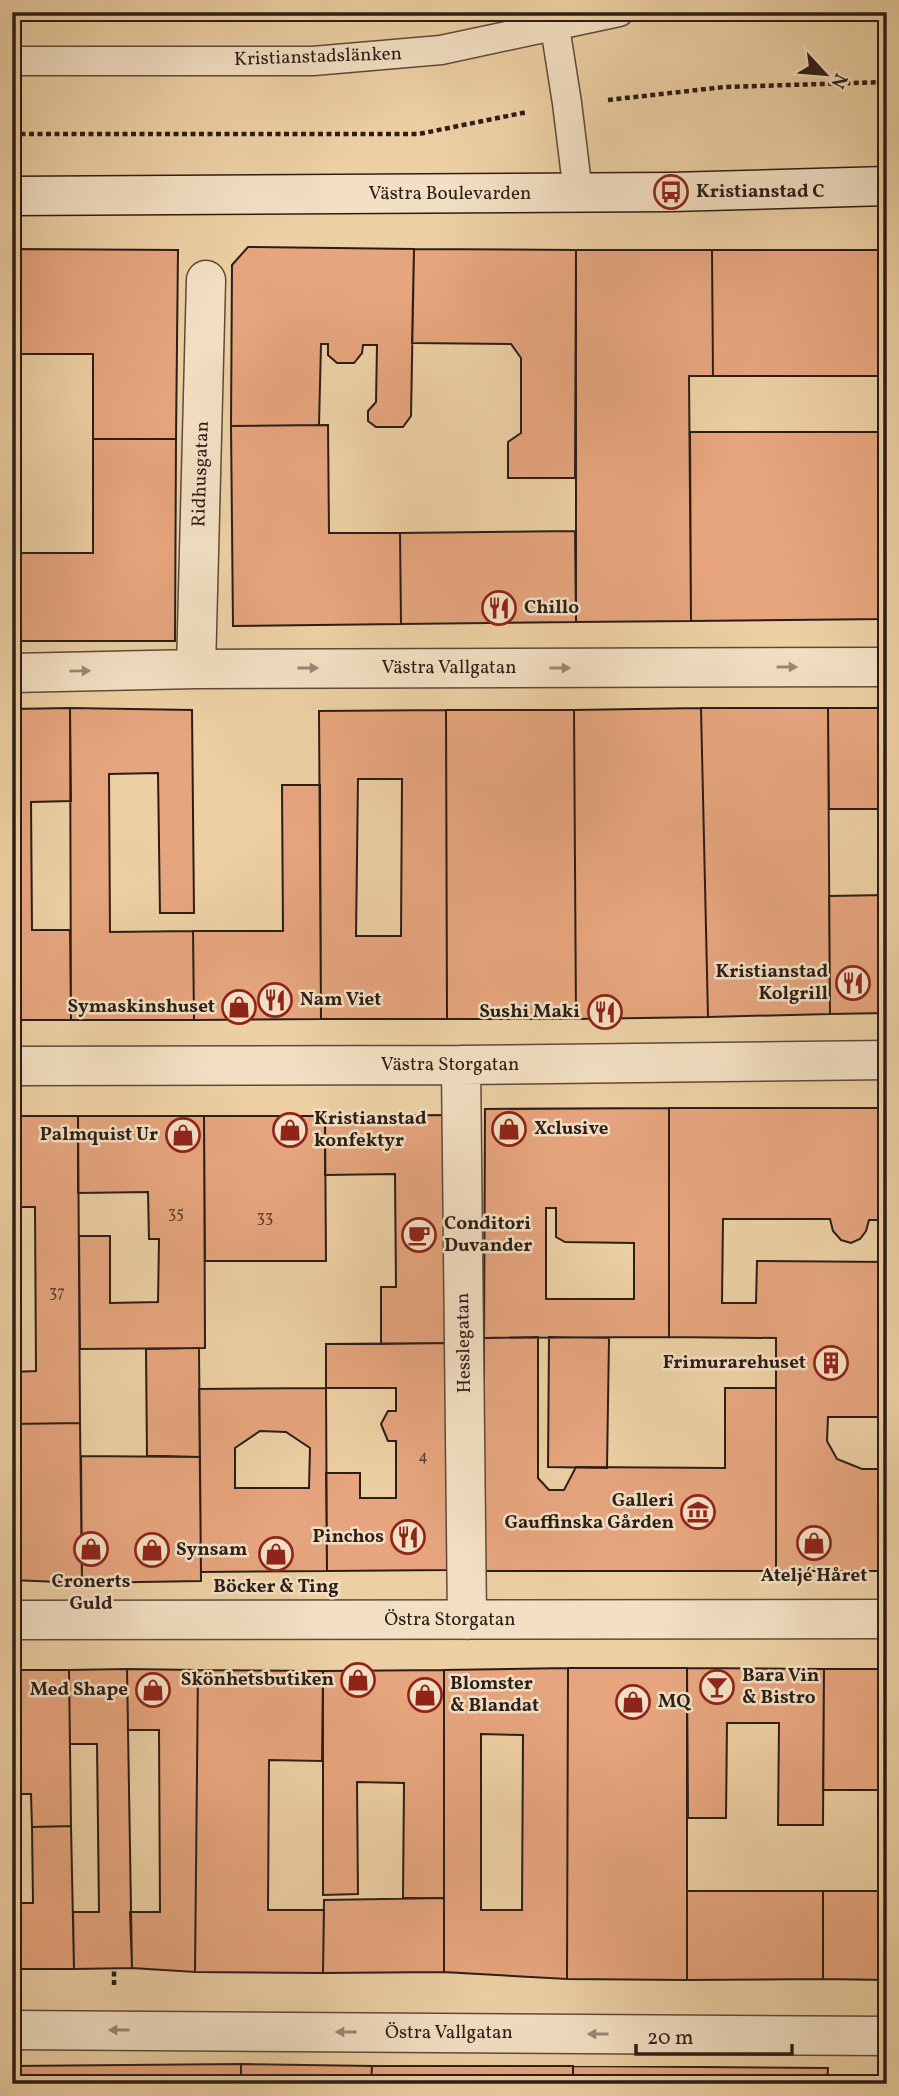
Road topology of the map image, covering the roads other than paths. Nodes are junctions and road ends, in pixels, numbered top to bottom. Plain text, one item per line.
1 (619, 12) edge
2 (555, 27) junction
3 (12, 61) edge
4 (887, 186) edge
5 (578, 193) junction
6 (12, 196) edge
7 (206, 280) dead end
8 (887, 667) edge
9 (196, 668) junction
10 (12, 673) edge
11 (887, 1060) edge
12 (461, 1065) junction
13 (12, 1066) edge
14 (887, 1619) edge
15 (12, 1620) edge
16 (467, 1620) junction
17 (12, 2029) edge
18 (887, 2036) edge

1 - 2 lane, Kristianstadslänken
2 - 3 lane, Kristianstadslänken
2 - 5 lane
4 - 5 street, Västra Boulevarden
5 - 6 street, Västra Boulevarden
7 - 9 street, Ridhusgatan
9 -> 8 street, Västra Vallgatan
10 -> 9 street, Västra Vallgatan
11 - 12 street, Västra Storgatan
12 - 13 street, Västra Storgatan
12 - 16 street, Hesslegatan
14 - 16 street, Östra Storgatan
15 - 16 street, Östra Storgatan
18 -> 17 street, Östra Vallgatan

